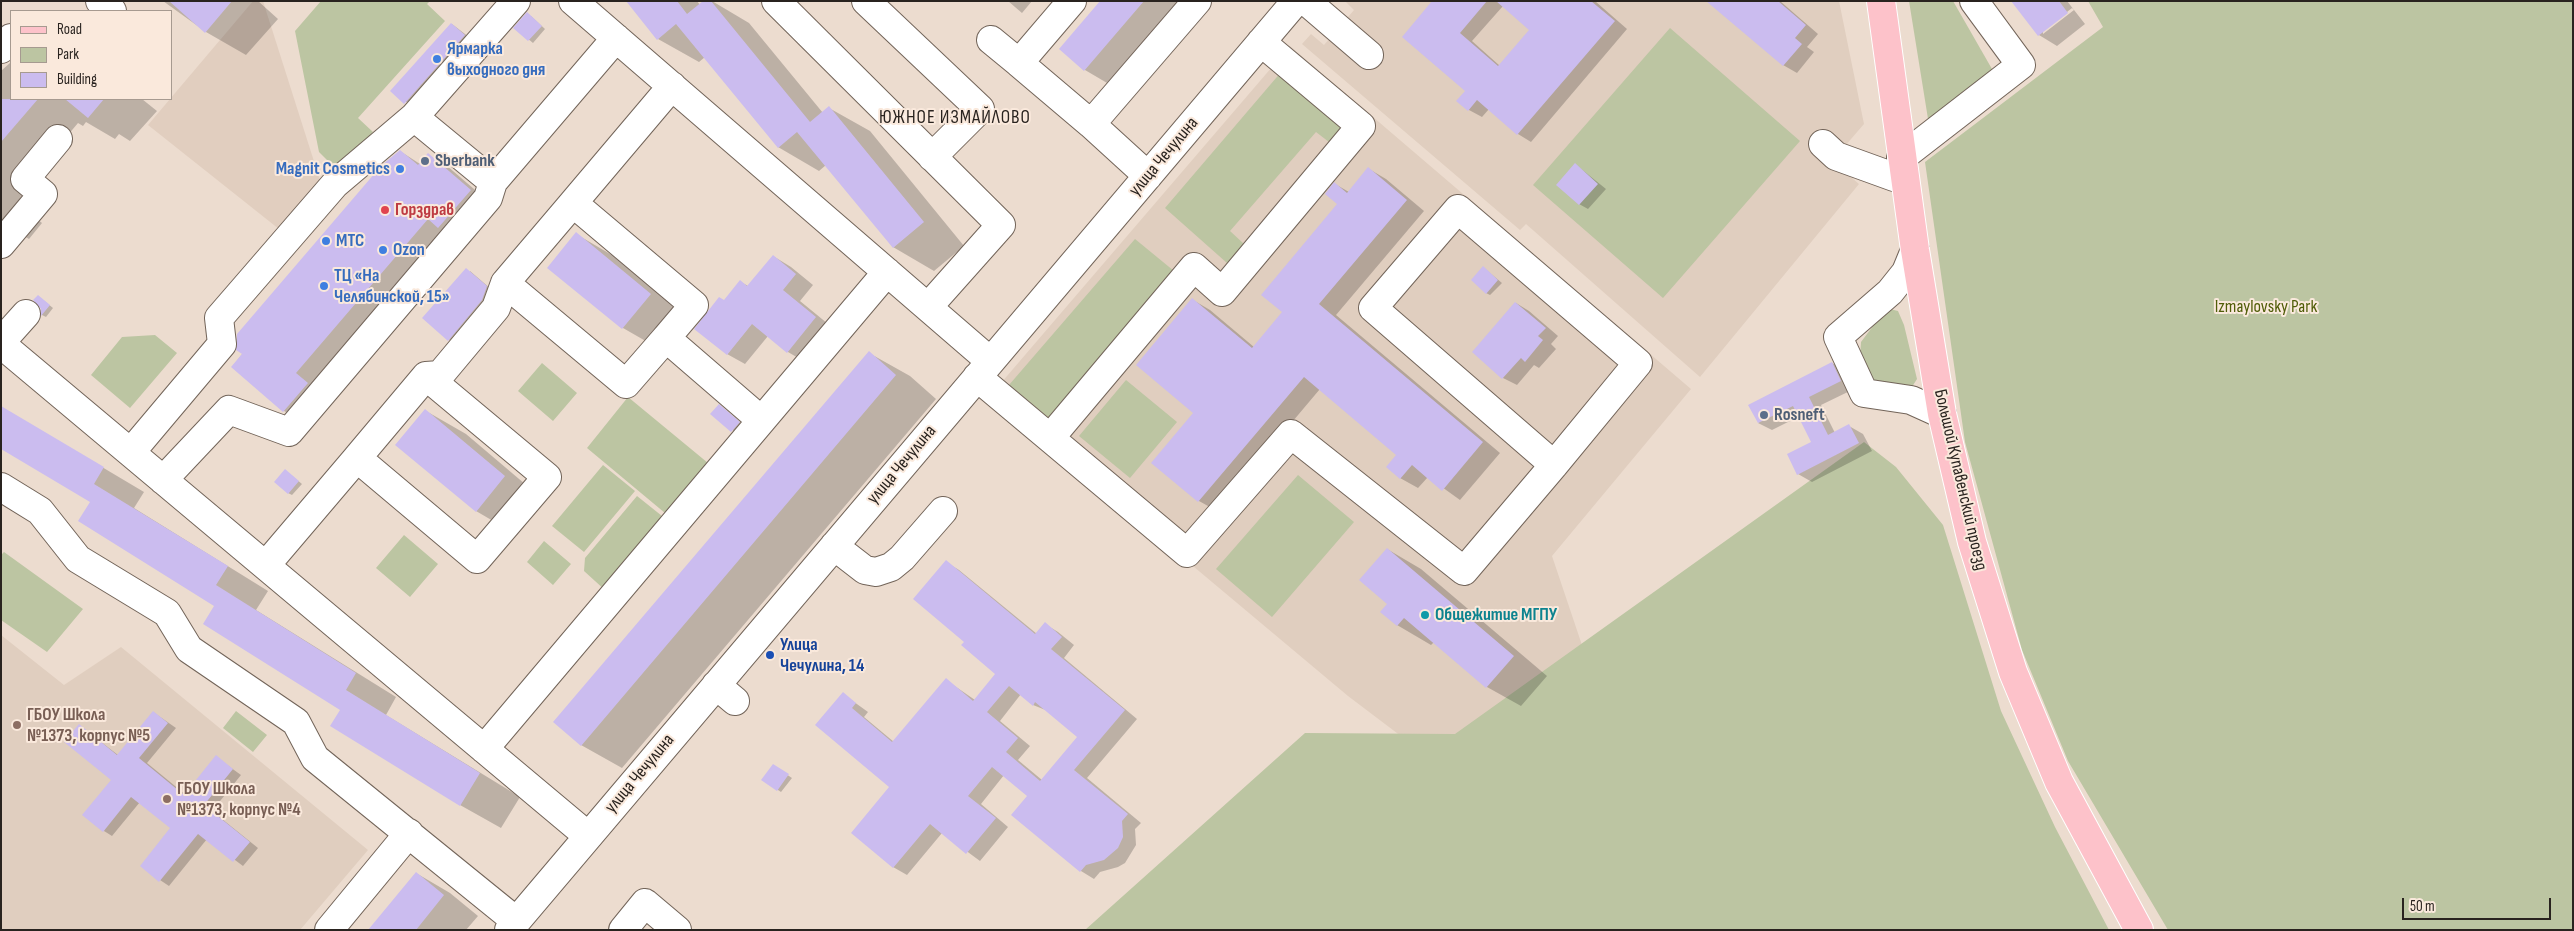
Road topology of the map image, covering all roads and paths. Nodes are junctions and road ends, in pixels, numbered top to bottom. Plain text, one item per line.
1 (100, 1) edge
2 (516, 1) edge
3 (573, 1) edge
4 (776, 1) edge
5 (866, 1) edge
6 (1072, 1) edge
7 (1197, 1) edge
8 (1296, 1) edge
9 (1306, 1) edge
10 (1882, 1) edge
11 (1974, 1) edge
12 (111, 10) edge
13 (616, 38) junction
14 (10, 39) edge
15 (991, 40) dead end
16 (1261, 42) junction
17 (1, 49) edge
18 (1368, 55) dead end
19 (1019, 63) junction
20 (672, 86) junction
21 (414, 116) junction
22 (1091, 124) junction
23 (58, 139) dead end
24 (1823, 144) dead end
25 (932, 157) junction
26 (1903, 166) junction
27 (1148, 176) junction
28 (493, 182) junction
29 (573, 203) junction
30 (1, 244) edge
31 (1915, 250) junction
32 (887, 272) junction
33 (505, 283) junction
34 (928, 307) junction
35 (26, 314) dead end
36 (666, 338) junction
37 (1, 343) edge
38 (984, 369) junction
39 (426, 376) junction
40 (1942, 414) junction
41 (760, 420) junction
42 (1050, 438) junction
43 (131, 452) junction
44 (357, 458) junction
45 (1554, 465) junction
46 (163, 480) junction
47 (1, 487) edge
48 (943, 510) dead end
49 (834, 546) junction
50 (266, 565) junction
51 (484, 749) junction
52 (409, 833) junction
53 (588, 836) junction
54 (513, 925) edge
55 (329, 930) edge
56 (623, 930) edge
57 (677, 930) edge
58 (2139, 930) edge

1 - 12 street
2 - 21 street
3 - 13 street
4 - 25 street
5 - 25 street
6 - 19 street
7 - 22 street
8 - 16 street, улица Чечулина
9 - 18 street
10 - 26 main road, Большой Купавенский проезд
11 - 26 street
13 - 20 street
13 - 28 street
14 - 17 street
15 - 19 street
16 - 27 street, улица Чечулина
16 - 42 street
19 - 22 street
20 - 29 street
20 - 32 street
21 - 28 street
21 - 43 street
22 - 27 street
23 - 30 street
24 - 26 street
25 - 34 street
26 - 31 main road, Большой Купавенский проезд
27 - 38 street, улица Чечулина
28 - 46 street
29 - 33 street
29 - 36 street
31 - 40 main road, Большой Купавенский проезд
31 - 40 street
32 - 34 street
32 - 41 street
33 - 36 street
33 - 39 street
34 - 38 street
35 - 37 street
36 - 41 street
37 - 43 street
38 - 42 street
38 - 49 street, улица Чечулина
39 - 44 street
39 - 44 street
40 - 58 main road, Большой Купавенский проезд
41 - 51 street
42 - 45 street
43 - 46 street
44 - 50 street
45 - 45 street
46 - 50 street
47 - 52 street
48 - 49 street
49 - 53 street, улица Чечулина
50 - 51 street
51 - 53 street
52 - 54 street
52 - 55 street
53 - 54 street, улица Чечулина
56 - 57 street

